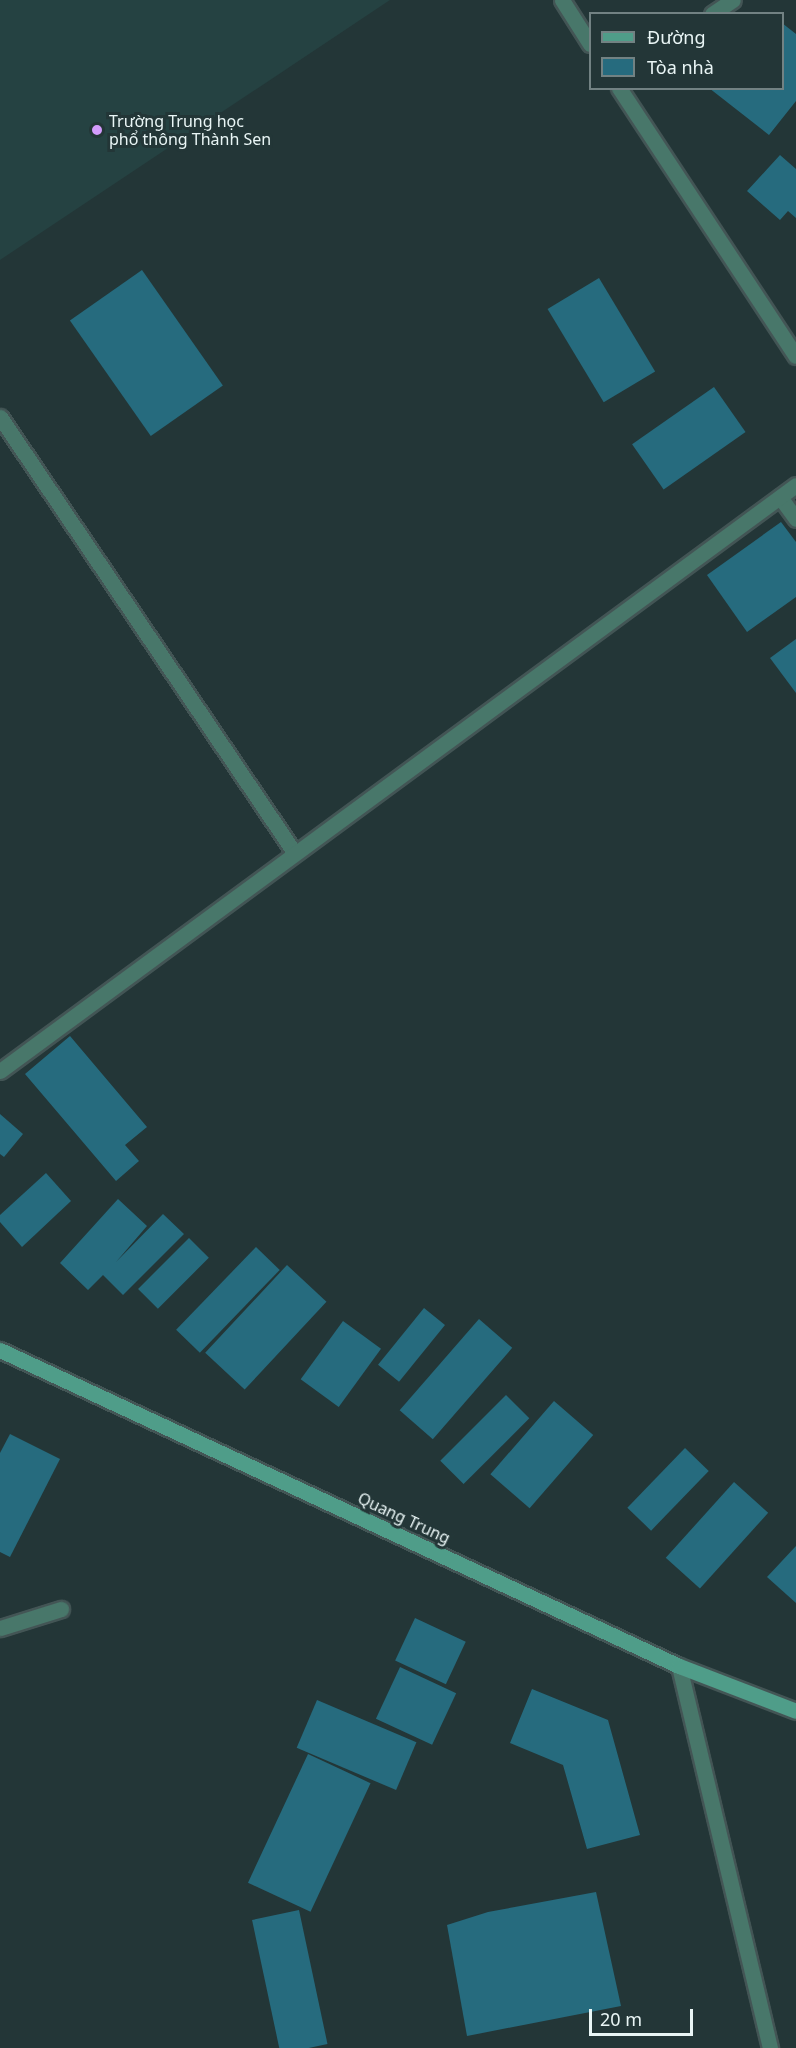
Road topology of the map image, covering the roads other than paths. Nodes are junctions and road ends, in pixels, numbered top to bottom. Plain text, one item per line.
1 (562, 0) edge
2 (733, 0) edge
3 (715, 12) edge
4 (589, 41) edge
5 (620, 90) edge
6 (796, 356) edge
7 (0, 417) edge
8 (796, 485) edge
9 (780, 497) junction
10 (796, 519) edge
11 (294, 852) junction
12 (0, 1071) edge
13 (0, 1350) edge
14 (61, 1609) dead end
15 (0, 1628) edge
16 (679, 1666) junction
17 (796, 1711) edge
18 (770, 2048) edge

1 - 4 street
2 - 3 street
5 - 6 street
7 - 11 street
8 - 9 street
9 - 10 street
9 - 11 street
11 - 12 street
13 - 16 main road, Quang Trung
14 - 15 street
16 - 17 main road, Quang Trung
16 - 18 street

